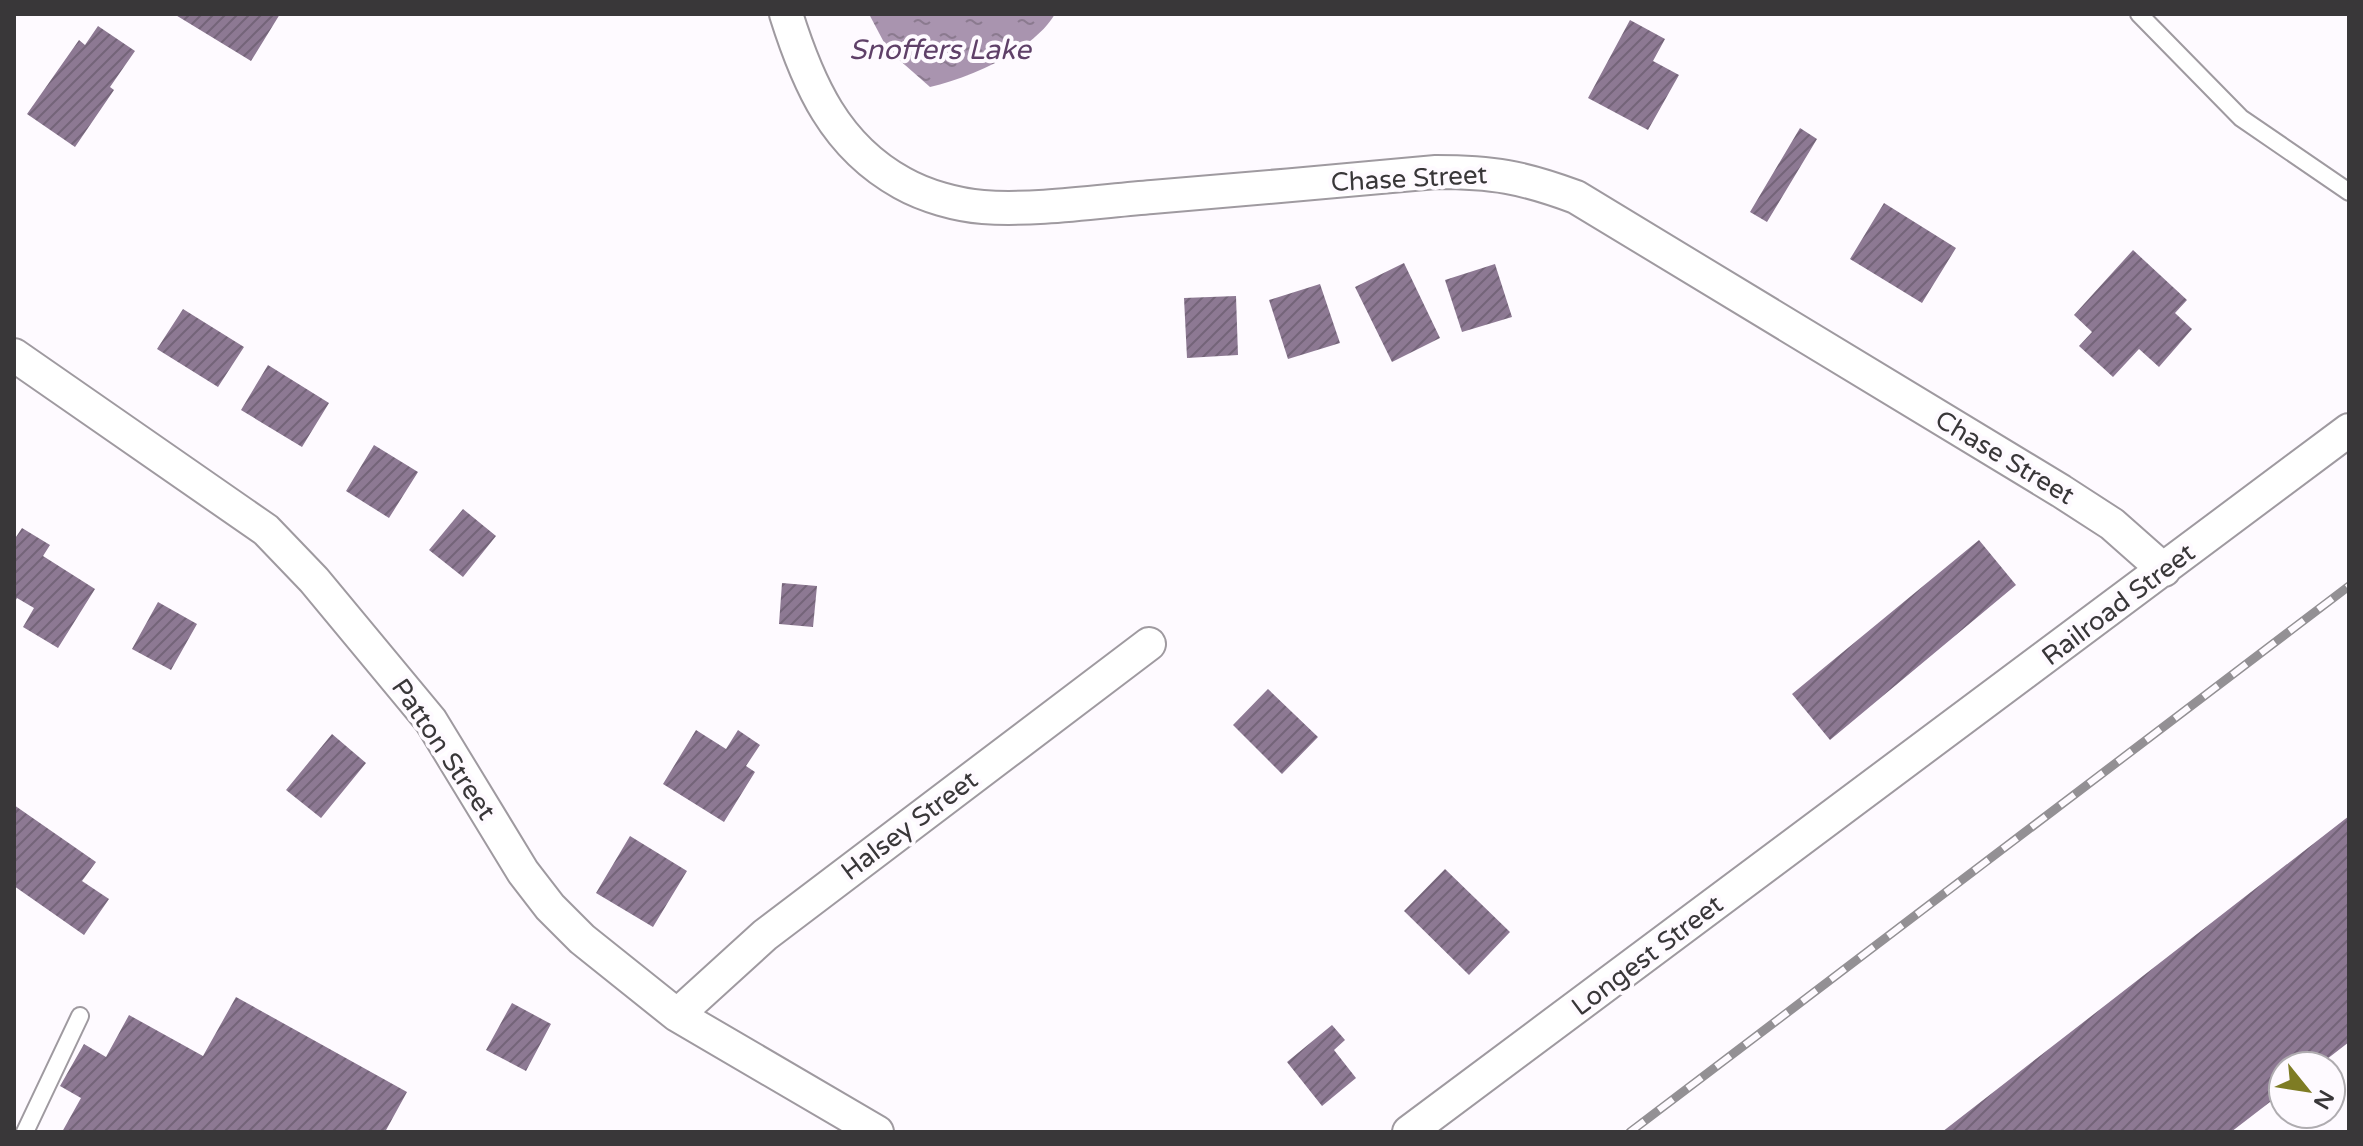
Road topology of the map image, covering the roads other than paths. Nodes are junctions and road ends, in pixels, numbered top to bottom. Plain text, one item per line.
1 (786, 14) edge
2 (2139, 14) edge
3 (2349, 192) edge
4 (14, 355) edge
5 (2349, 430) edge
6 (2164, 570) junction
7 (1149, 644) dead end
8 (1885, 777) joint
9 (677, 1015) junction
10 (80, 1016) dead end
11 (25, 1132) edge
12 (877, 1132) edge
13 (1409, 1132) edge

1 - 6 street, Chase Street
2 - 3 lane
4 - 9 street, Patton Street
5 - 6 street, Railroad Street
6 - 8 street, Railroad Street
7 - 9 street, Halsey Street
8 - 13 street, Longest Street
9 - 12 street, Patton Street
10 - 11 lane

